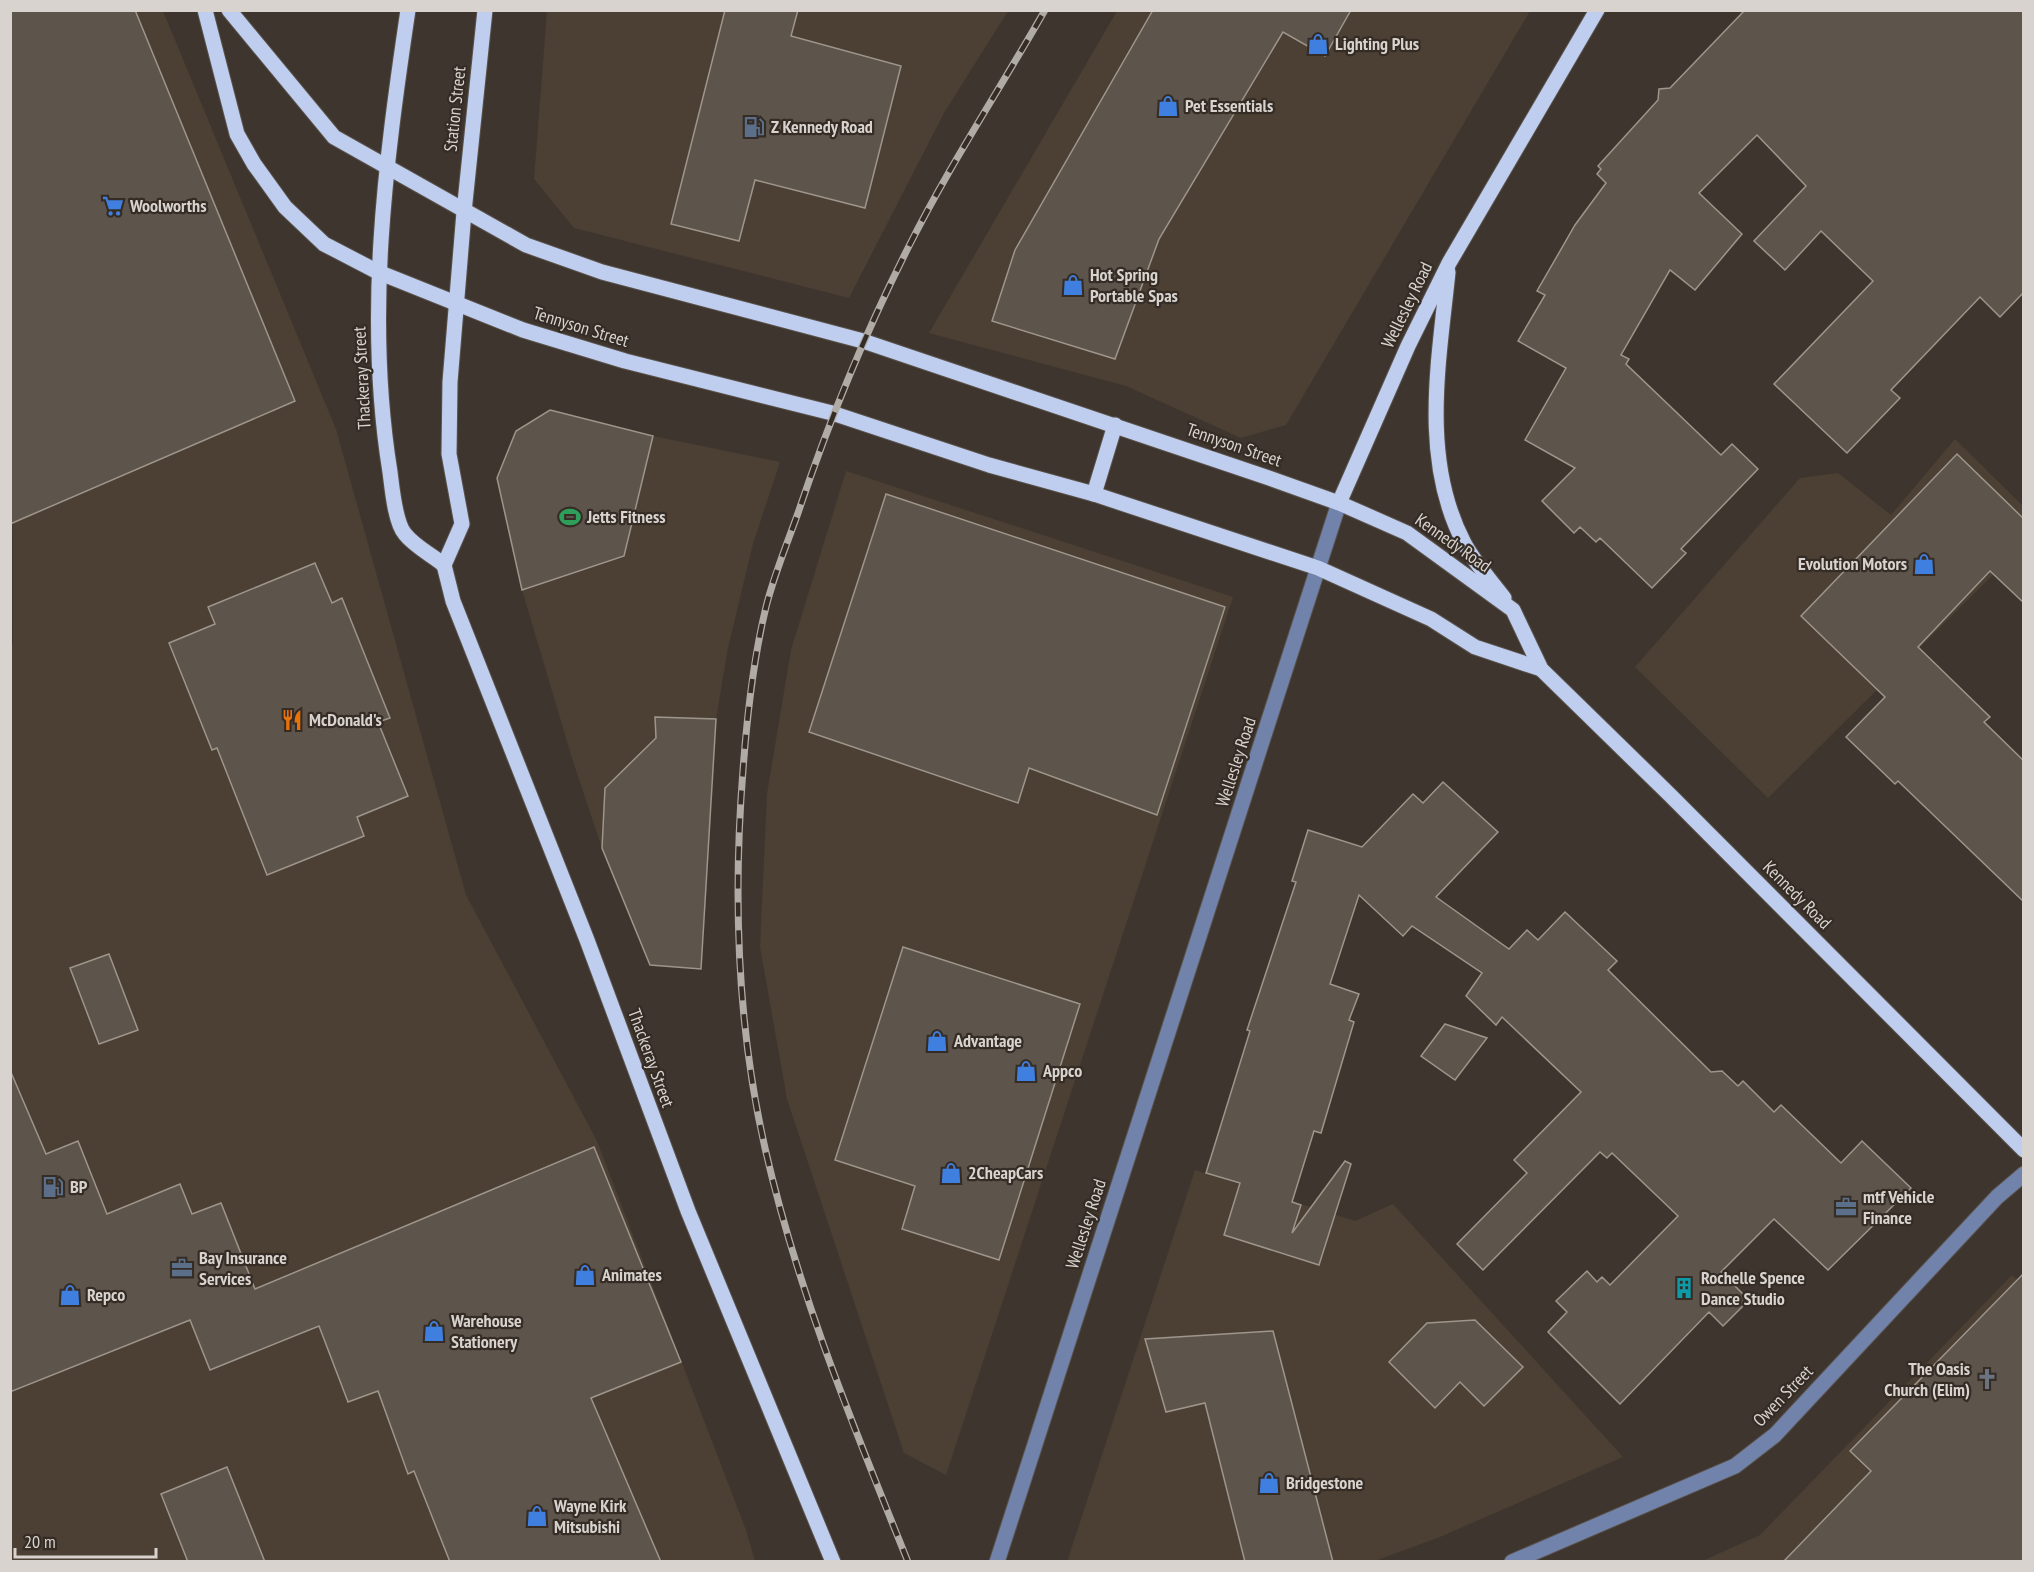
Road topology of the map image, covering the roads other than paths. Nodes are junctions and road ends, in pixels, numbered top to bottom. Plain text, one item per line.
1 (205, 10) edge
2 (229, 10) edge
3 (408, 10) edge
4 (485, 10) edge
5 (1596, 10) edge
6 (385, 168) junction
7 (464, 212) junction
8 (1449, 263) junction
9 (378, 272) junction
10 (456, 304) junction
11 (1115, 425) junction
12 (1094, 494) junction
13 (1339, 503) junction
14 (444, 565) junction
15 (1318, 568) junction
16 (1513, 610) junction
17 (1541, 669) junction
18 (2024, 1150) edge
19 (2024, 1174) edge
20 (833, 1562) edge
21 (997, 1562) edge
22 (1512, 1562) edge

1 - 9 main road, Tennyson Street
2 - 6 main road, Tennyson Street
3 - 6 main road
4 - 7 main road, Station Street
5 - 8 main road, Wellesley Road
6 - 7 main road, Tennyson Street
6 - 9 main road, Thackeray Street
7 - 10 main road
7 - 11 main road, Tennyson Street
8 - 13 main road, Wellesley Road
8 - 16 main road
9 - 10 main road, Tennyson Street
9 - 14 main road, Thackeray Street
10 - 12 main road, Tennyson Street
10 - 14 main road
11 - 12 main road
11 - 13 main road, Tennyson Street
12 - 15 main road, Tennyson Street
13 - 15 street, Wellesley Road
13 - 16 main road, Kennedy Road
14 - 20 main road, Thackeray Street
15 - 17 main road, Kennedy Road
15 - 21 street, Wellesley Road
16 - 17 main road, Kennedy Road
17 - 18 main road, Kennedy Road
19 - 22 street, Owen Street

